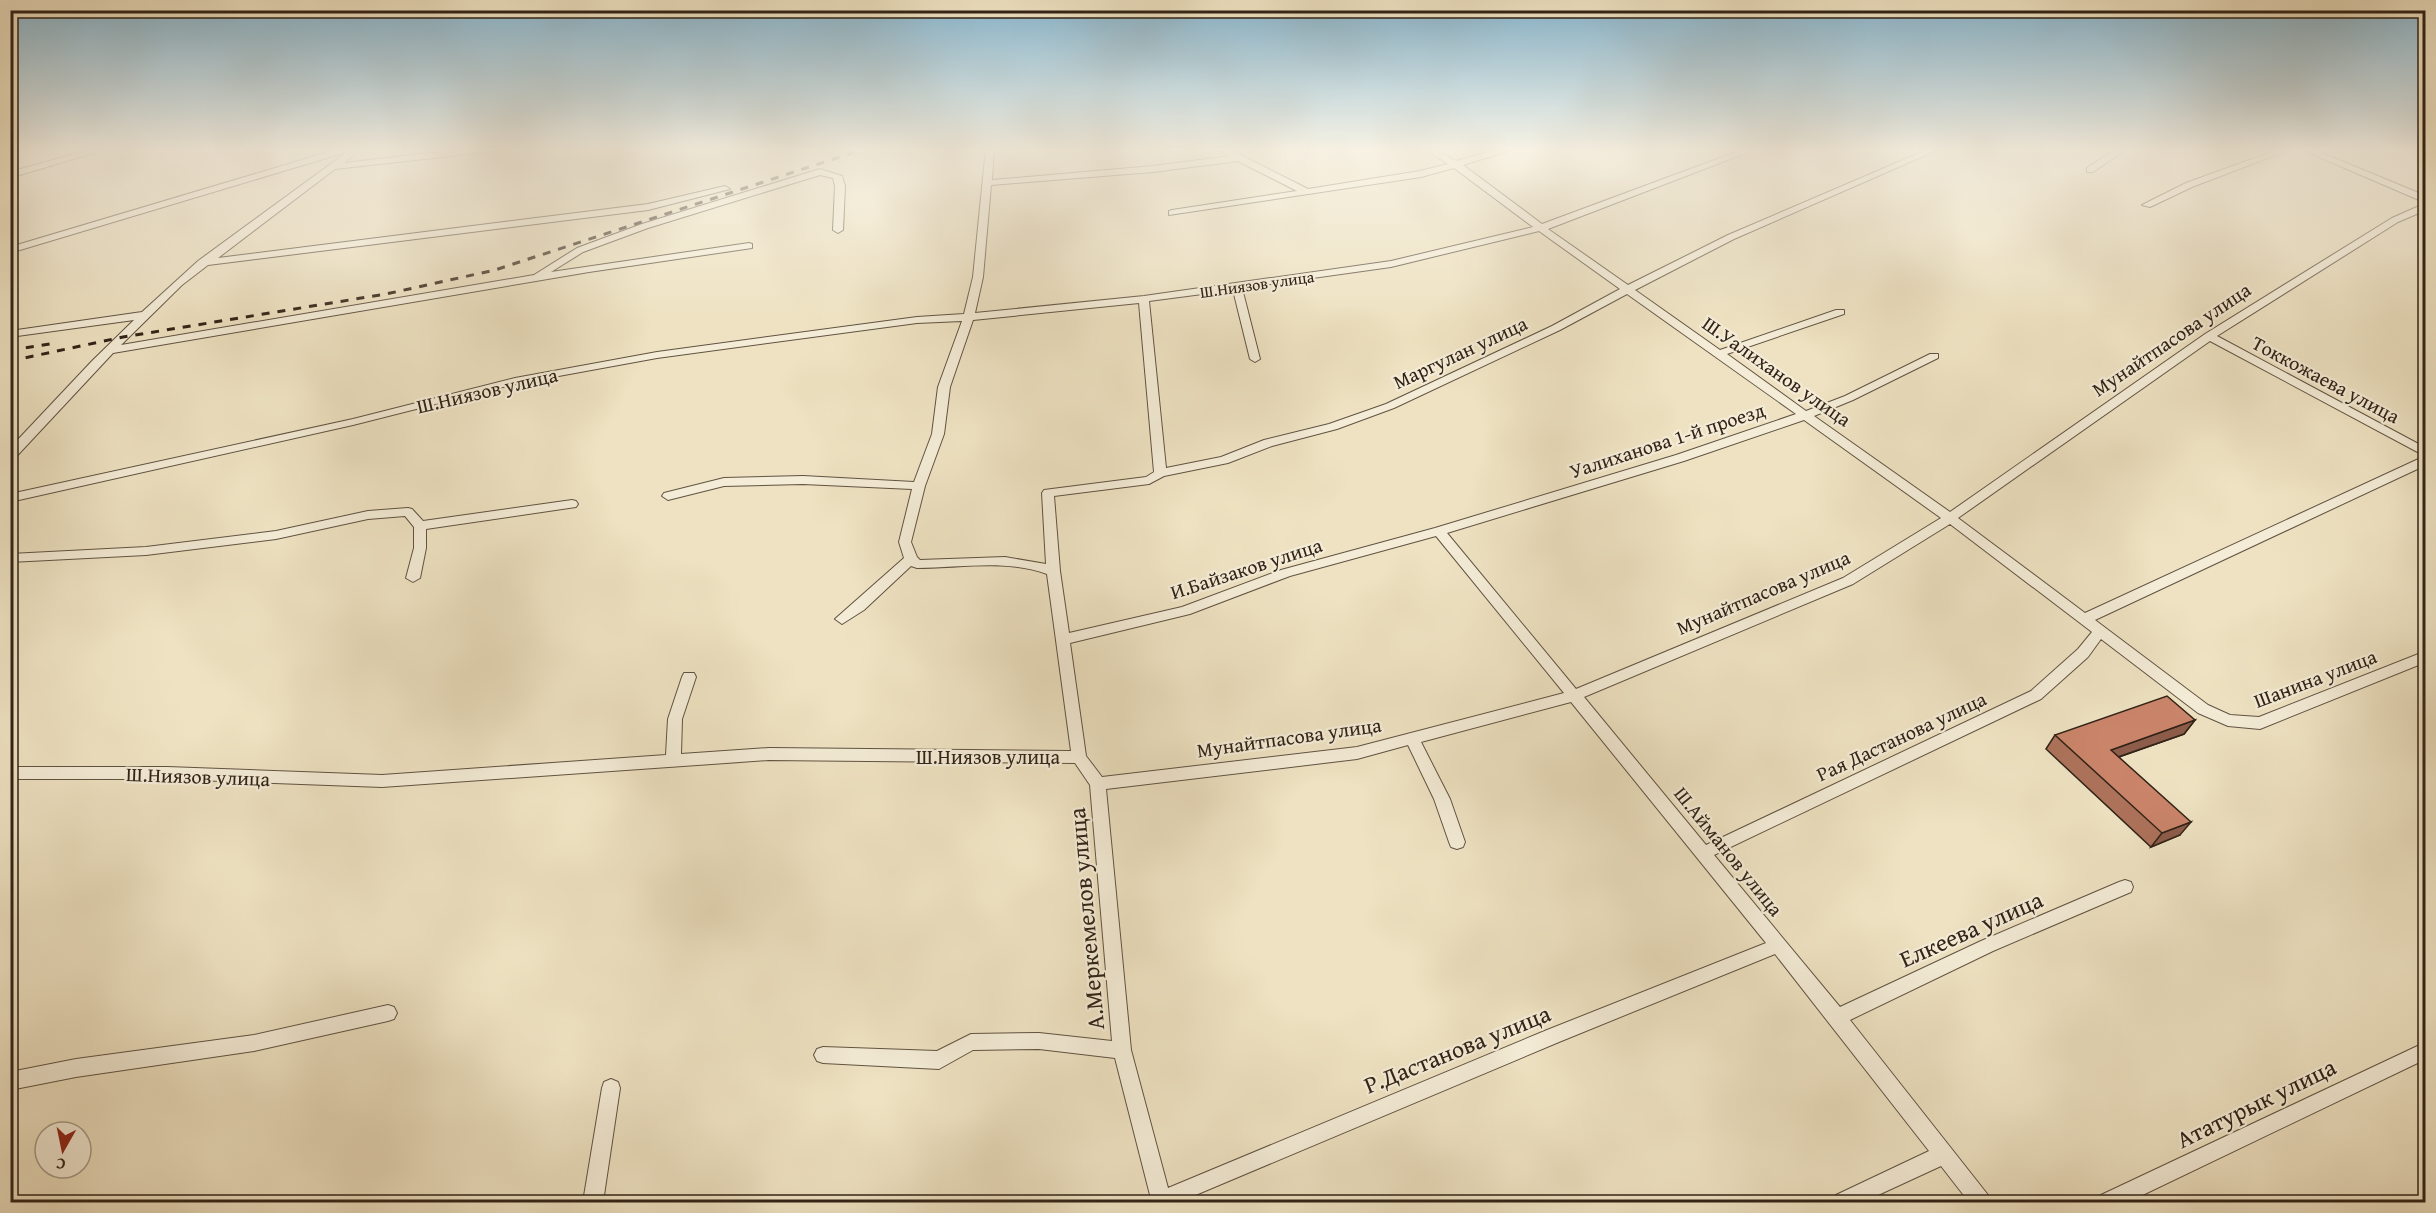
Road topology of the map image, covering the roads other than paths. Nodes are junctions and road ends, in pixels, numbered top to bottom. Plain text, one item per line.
1 (162, 205) edge
2 (281, 205) edge
3 (658, 205) edge
4 (714, 205) edge
5 (839, 205) edge
6 (984, 205) edge
7 (1226, 205) edge
8 (1510, 205) edge
9 (1604, 205) edge
10 (1806, 205) edge
11 (2426, 206) edge
12 (1172, 213) dead end
13 (1541, 228) junction
14 (838, 230) dead end
15 (749, 246) dead end
16 (10, 250) edge
17 (202, 263) junction
18 (534, 279) junction
19 (1238, 286) junction
20 (1629, 290) junction
21 (1144, 299) junction
22 (1840, 312) dead end
23 (146, 315) junction
24 (969, 317) junction
25 (10, 334) edge
26 (2209, 336) junction
27 (109, 351) junction
28 (1720, 353) junction
29 (1934, 356) dead end
30 (1255, 359) dead end
31 (1806, 416) junction
32 (2426, 453) edge
33 (10, 456) edge
34 (2426, 460) edge
35 (1160, 473) junction
36 (919, 486) junction
37 (668, 496) dead end
38 (10, 498) edge
39 (572, 504) dead end
40 (1950, 518) junction
41 (420, 526) junction
42 (1439, 531) junction
43 (10, 558) edge
44 (911, 559) junction
45 (1053, 571) junction
46 (413, 578) dead end
47 (842, 619) dead end
48 (2085, 619) junction
49 (2100, 631) junction
50 (1064, 639) junction
51 (2426, 656) edge
52 (689, 676) dead end
53 (1573, 696) junction
54 (1412, 738) junction
55 (1079, 757) junction
56 (673, 761) junction
57 (10, 773) edge
58 (1098, 784) junction
59 (1457, 842) dead end
60 (1702, 854) junction
61 (2125, 887) dead end
62 (1777, 946) junction
63 (388, 1013) dead end
64 (1837, 1017) junction
65 (1122, 1050) junction
66 (2426, 1050) edge
67 (823, 1055) dead end
68 (10, 1081) edge
69 (611, 1088) dead end
70 (1942, 1155) junction
71 (1160, 1202) edge
72 (593, 1203) edge
73 (1843, 1203) edge
74 (1980, 1203) edge
75 (2108, 1203) edge

1 - 16 street
2 - 17 street
3 - 17 street
4 - 18 street
5 - 14 street
6 - 24 street
7 - 12 street
8 - 13 street, Ш.Уалиханов улица
9 - 13 street, Ш.Ниязов улица
10 - 20 street, Маргулан улица
11 - 26 street, Мунайтпасова улица
13 - 19 street, Ш.Ниязов улица
13 - 20 street, Ш.Уалиханов улица
15 - 18 street
17 - 23 street
18 - 27 street
19 - 21 street, Ш.Ниязов улица
19 - 30 street
20 - 28 street, Ш.Уалиханов улица
20 - 35 street, Маргулан улица
21 - 24 street, Ш.Ниязов улица
21 - 35 street
22 - 28 street
23 - 25 street
23 - 27 street
24 - 36 street
24 - 38 street, Ш.Ниязов улица
26 - 32 street, Токкожаева улица
26 - 40 street, Мунайтпасова улица
27 - 33 street
28 - 31 street, Ш.Уалиханов улица
29 - 31 street, Уалиханова 1-й проезд
31 - 40 street, Ш.Уалиханов улица
31 - 42 street, Уалиханова 1-й проезд
34 - 48 street
35 - 45 street, Маргулан улица
36 - 37 street
36 - 44 street
39 - 41 street
40 - 48 street, Ш.Уалиханов улица
40 - 53 street, Мунайтпасова улица
41 - 43 street
41 - 46 street
42 - 50 street, И.Байзаков улица
42 - 53 street, Ш.Айманов улица
44 - 45 street
44 - 47 street
45 - 50 street, Ш.Ниязов улица
48 - 49 street, Ш.Уалиханов улица
49 - 51 street, Шанина улица
49 - 60 street, Рая Дастанова улица
50 - 55 street, Ш.Ниязов улица
52 - 56 street
53 - 54 street, Мунайтпасова улица
53 - 60 street, Ш.Айманов улица
54 - 58 street, Мунайтпасова улица
54 - 59 street
55 - 56 street, Ш.Ниязов улица
55 - 58 street
56 - 57 street, Ш.Ниязов улица
58 - 65 street, А.Меркемелов улица
60 - 62 street, Ш.Айманов улица
61 - 64 street, Елкеева улица
62 - 64 street, Ш.Айманов улица
62 - 71 street, Р.Дастанова улица
63 - 68 street
64 - 70 street, Ш.Айманов улица
65 - 67 street, А.Меркемелов улица
65 - 71 street, А.Меркемелов улица
66 - 75 street, Ататурык улица
69 - 72 street
70 - 73 street
70 - 74 street, Ш.Айманов улица

